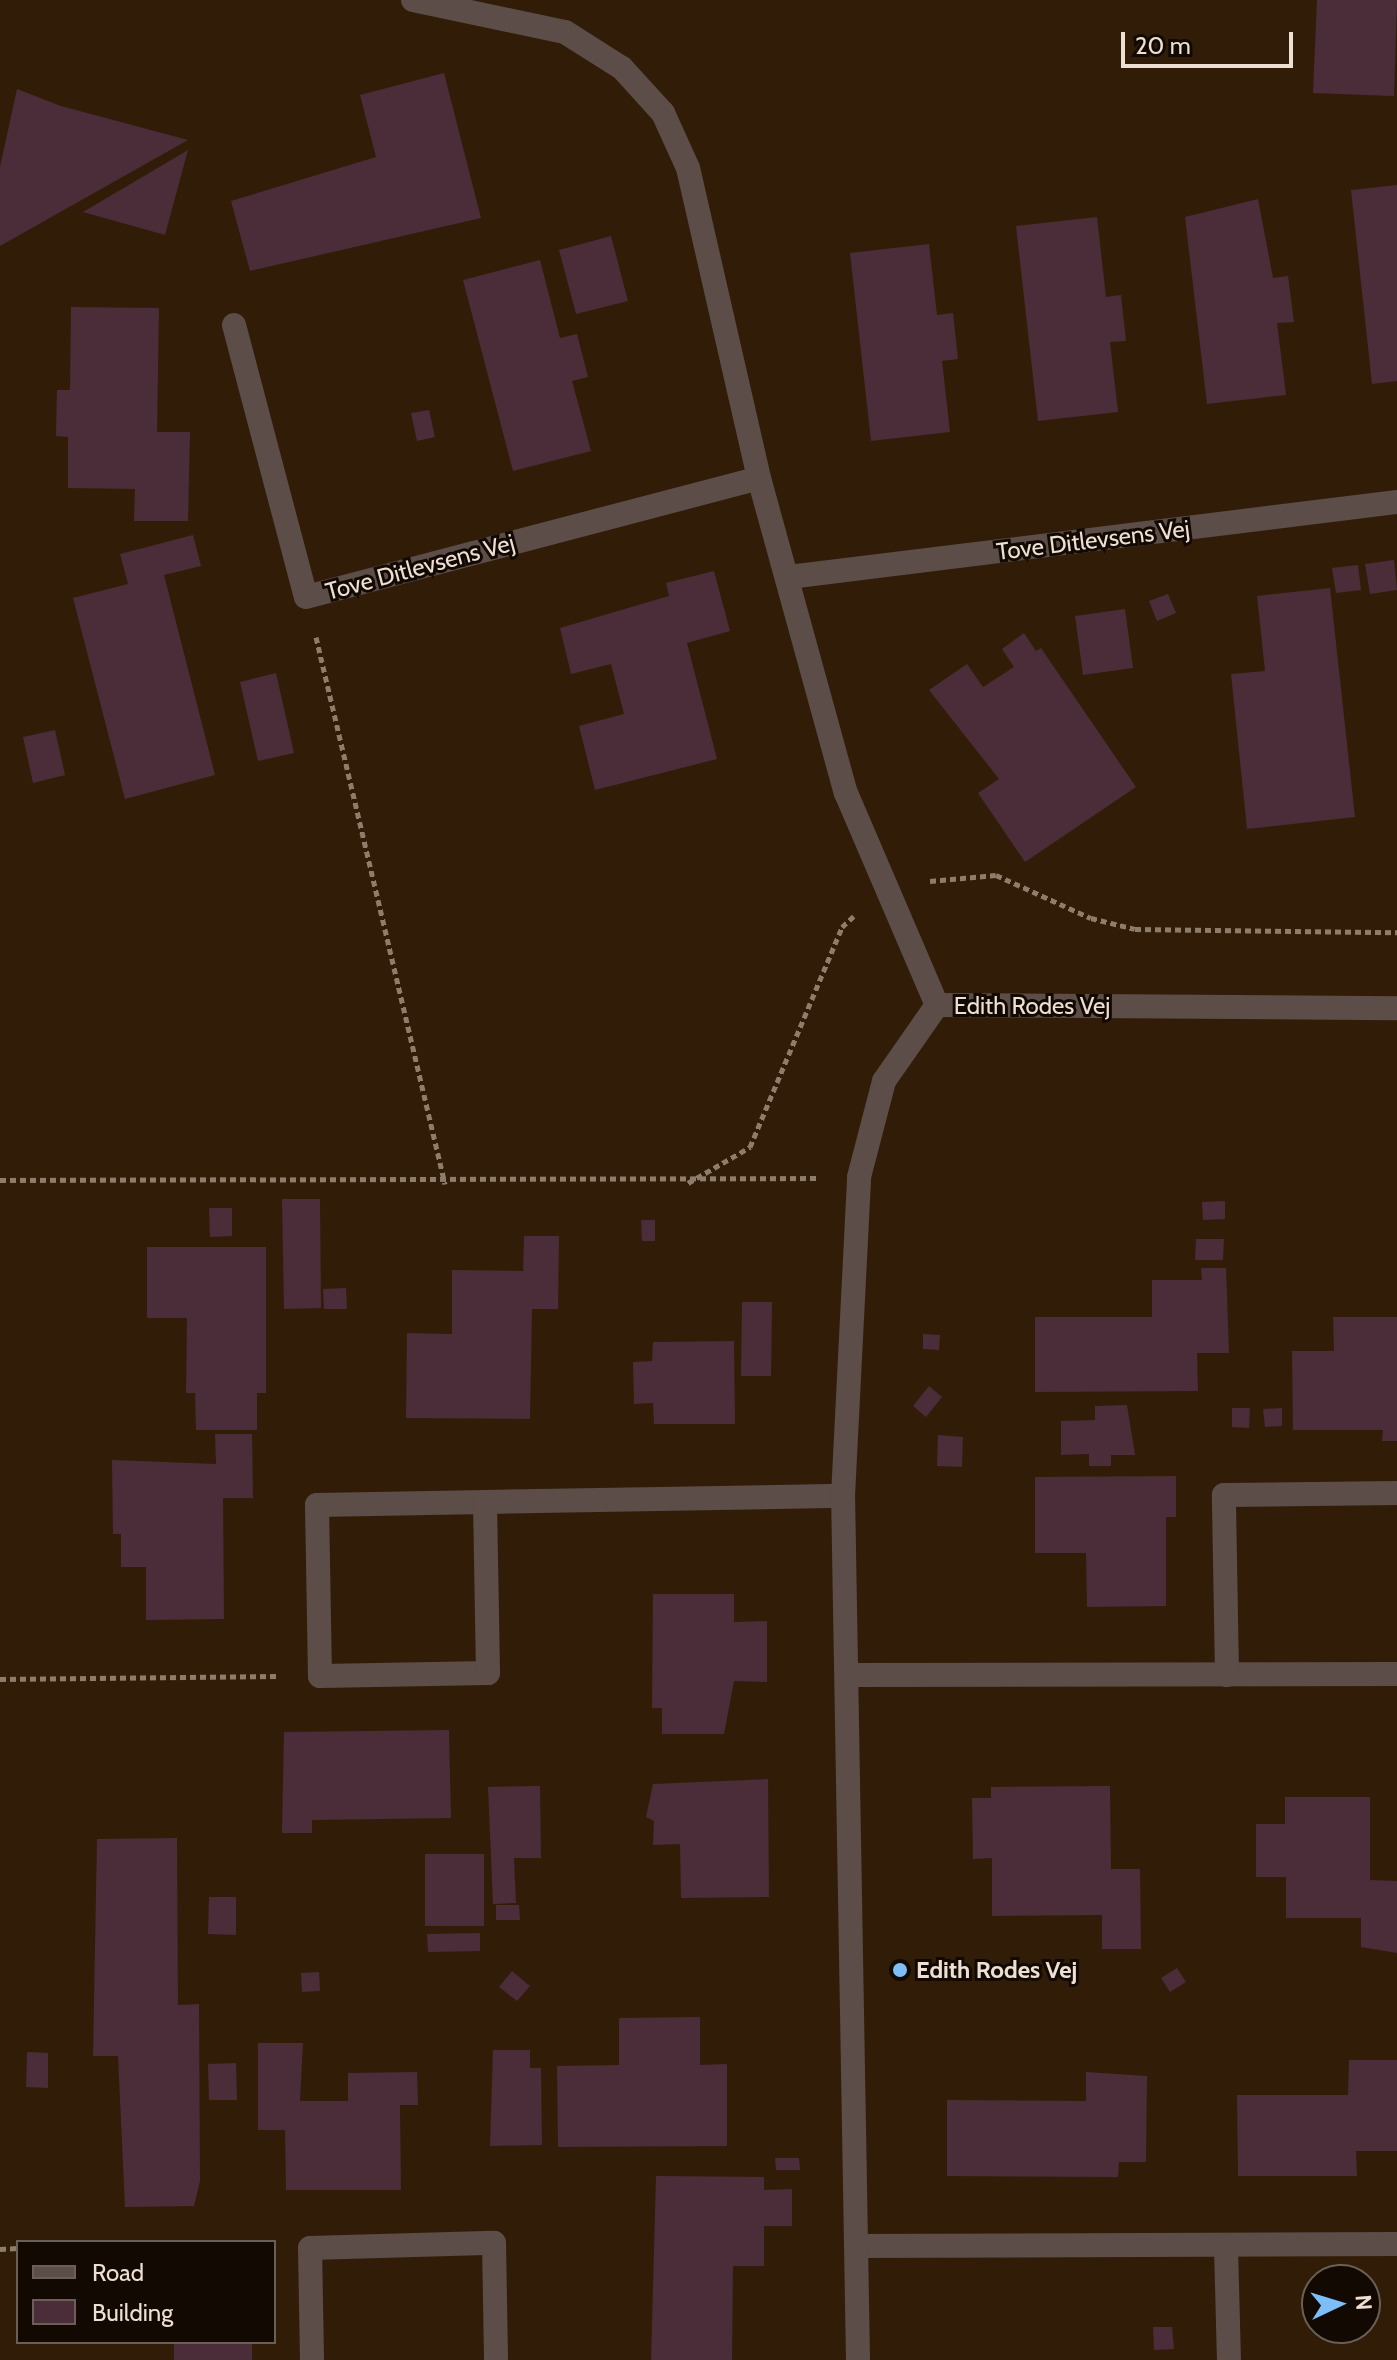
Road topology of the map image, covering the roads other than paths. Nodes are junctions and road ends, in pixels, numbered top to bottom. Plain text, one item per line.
1 (413, 0) edge
2 (234, 325) dead end
3 (759, 478) junction
4 (1397, 502) edge
5 (789, 577) junction
6 (937, 1005) junction
7 (1397, 1008) edge
8 (1397, 1493) edge
9 (843, 1496) junction
10 (485, 1502) junction
11 (1397, 1674) edge
12 (851, 1675) junction
13 (1227, 1675) junction
14 (1397, 2244) edge
15 (858, 2246) junction
16 (1226, 2247) junction
17 (312, 2360) edge
18 (496, 2360) edge
19 (858, 2360) edge
20 (1229, 2360) edge

1 - 3 street
2 - 3 street, Tove Ditlevsens Vej
3 - 5 street
4 - 5 street, Tove Ditlevsens Vej
5 - 6 street
6 - 7 street, Edith Rodes Vej
6 - 9 street, Edith Rodes Vej
8 - 13 street
9 - 10 street
9 - 12 street, Edith Rodes Vej
10 - 10 street
11 - 13 street
12 - 13 street
12 - 15 street, Edith Rodes Vej
14 - 16 street
15 - 16 street
15 - 19 street, Edith Rodes Vej
16 - 20 street
17 - 18 street

